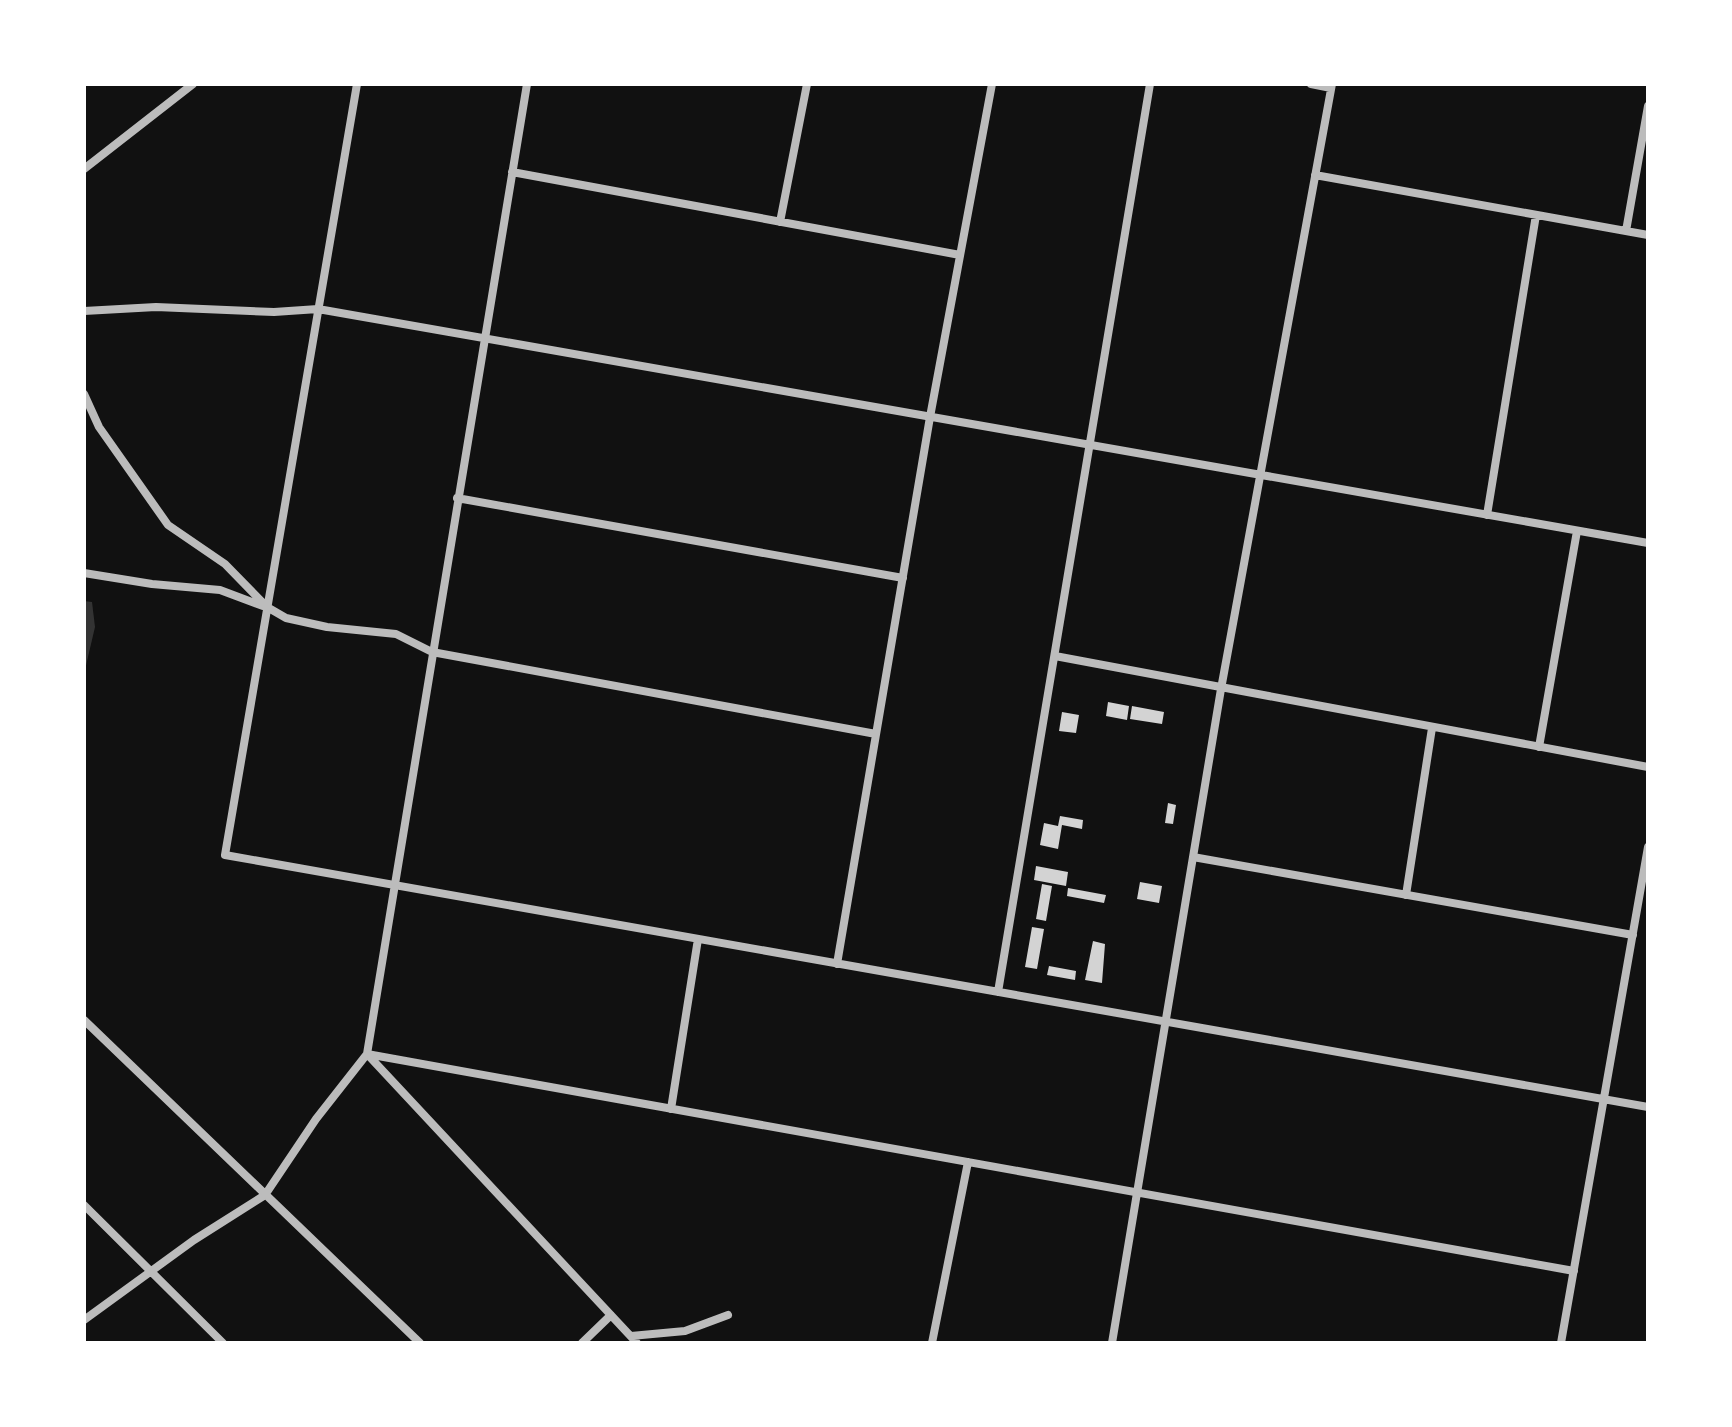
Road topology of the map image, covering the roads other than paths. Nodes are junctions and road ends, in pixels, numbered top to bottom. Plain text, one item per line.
1 (193, 84) edge
2 (357, 84) edge
3 (527, 84) edge
4 (807, 84) edge
5 (992, 84) edge
6 (1150, 84) edge
7 (1311, 84) edge
8 (1332, 86) edge
9 (1648, 106) edge
10 (84, 169) edge
11 (512, 172) junction
12 (1315, 175) junction
13 (1536, 215) junction
14 (780, 222) junction
15 (1626, 231) junction
16 (1648, 235) edge
17 (960, 255) junction
18 (318, 309) junction
19 (84, 311) edge
20 (483, 338) junction
21 (84, 394) edge
22 (930, 417) junction
23 (1090, 445) junction
24 (1261, 475) junction
25 (457, 498) junction
26 (1487, 515) junction
27 (1577, 531) junction
28 (1648, 543) edge
29 (84, 573) edge
30 (903, 578) junction
31 (267, 607) junction
32 (432, 652) junction
33 (1055, 656) junction
34 (1221, 689) junction
35 (1432, 728) junction
36 (876, 734) junction
37 (1539, 747) junction
38 (1648, 767) edge
39 (1648, 847) edge
40 (1193, 857) junction
41 (394, 885) junction
42 (1406, 895) junction
43 (1633, 935) junction
44 (698, 939) junction
45 (837, 964) junction
46 (998, 992) junction
47 (84, 1020) edge
48 (1166, 1022) junction
49 (367, 1054) junction
50 (1604, 1099) junction
51 (1648, 1107) edge
52 (671, 1109) junction
53 (968, 1162) junction
54 (1137, 1193) junction
55 (265, 1195) junction
56 (84, 1205) edge
57 (1574, 1271) junction
58 (152, 1272) junction
59 (611, 1315) junction
60 (728, 1315) dead end
61 (84, 1320) edge
62 (634, 1339) edge
63 (223, 1343) edge
64 (420, 1343) edge
65 (582, 1343) edge
66 (932, 1343) edge
67 (1112, 1343) edge
68 (1561, 1343) edge

1 - 10 street
2 - 18 street
3 - 11 street
4 - 14 street
5 - 17 street
6 - 23 street
7 - 8 street
8 - 12 street
9 - 15 street
11 - 14 street
11 - 20 street
12 - 13 street
12 - 24 street
13 - 15 street
13 - 26 street
14 - 17 street
15 - 16 street
17 - 22 street
18 - 19 street
18 - 20 street
18 - 31 street
20 - 22 street
20 - 25 street
21 - 31 street
22 - 23 street
22 - 30 street
23 - 24 street
23 - 33 street
24 - 26 street
24 - 34 street
25 - 30 street
25 - 32 street
26 - 27 street
27 - 28 street
27 - 37 street
29 - 31 street
30 - 36 street
31 - 32 street
31 - 41 street
32 - 36 street
32 - 41 street
33 - 34 street
33 - 46 street
34 - 35 street
34 - 40 street
35 - 37 street
35 - 42 street
36 - 45 street
37 - 38 street
39 - 43 street
40 - 42 street
40 - 48 street
41 - 44 street
41 - 49 street
42 - 43 street
43 - 50 street
44 - 45 street
44 - 52 street
45 - 46 street
46 - 48 street
47 - 55 street
48 - 50 street
48 - 54 street
49 - 52 street
49 - 55 street
49 - 59 street
50 - 51 street
50 - 57 street
52 - 53 street
53 - 54 street
53 - 66 street
54 - 57 street
54 - 67 street
55 - 58 street
55 - 64 street
56 - 58 street
57 - 68 street
58 - 61 street
58 - 63 street
59 - 62 street
59 - 65 street
60 - 62 street

